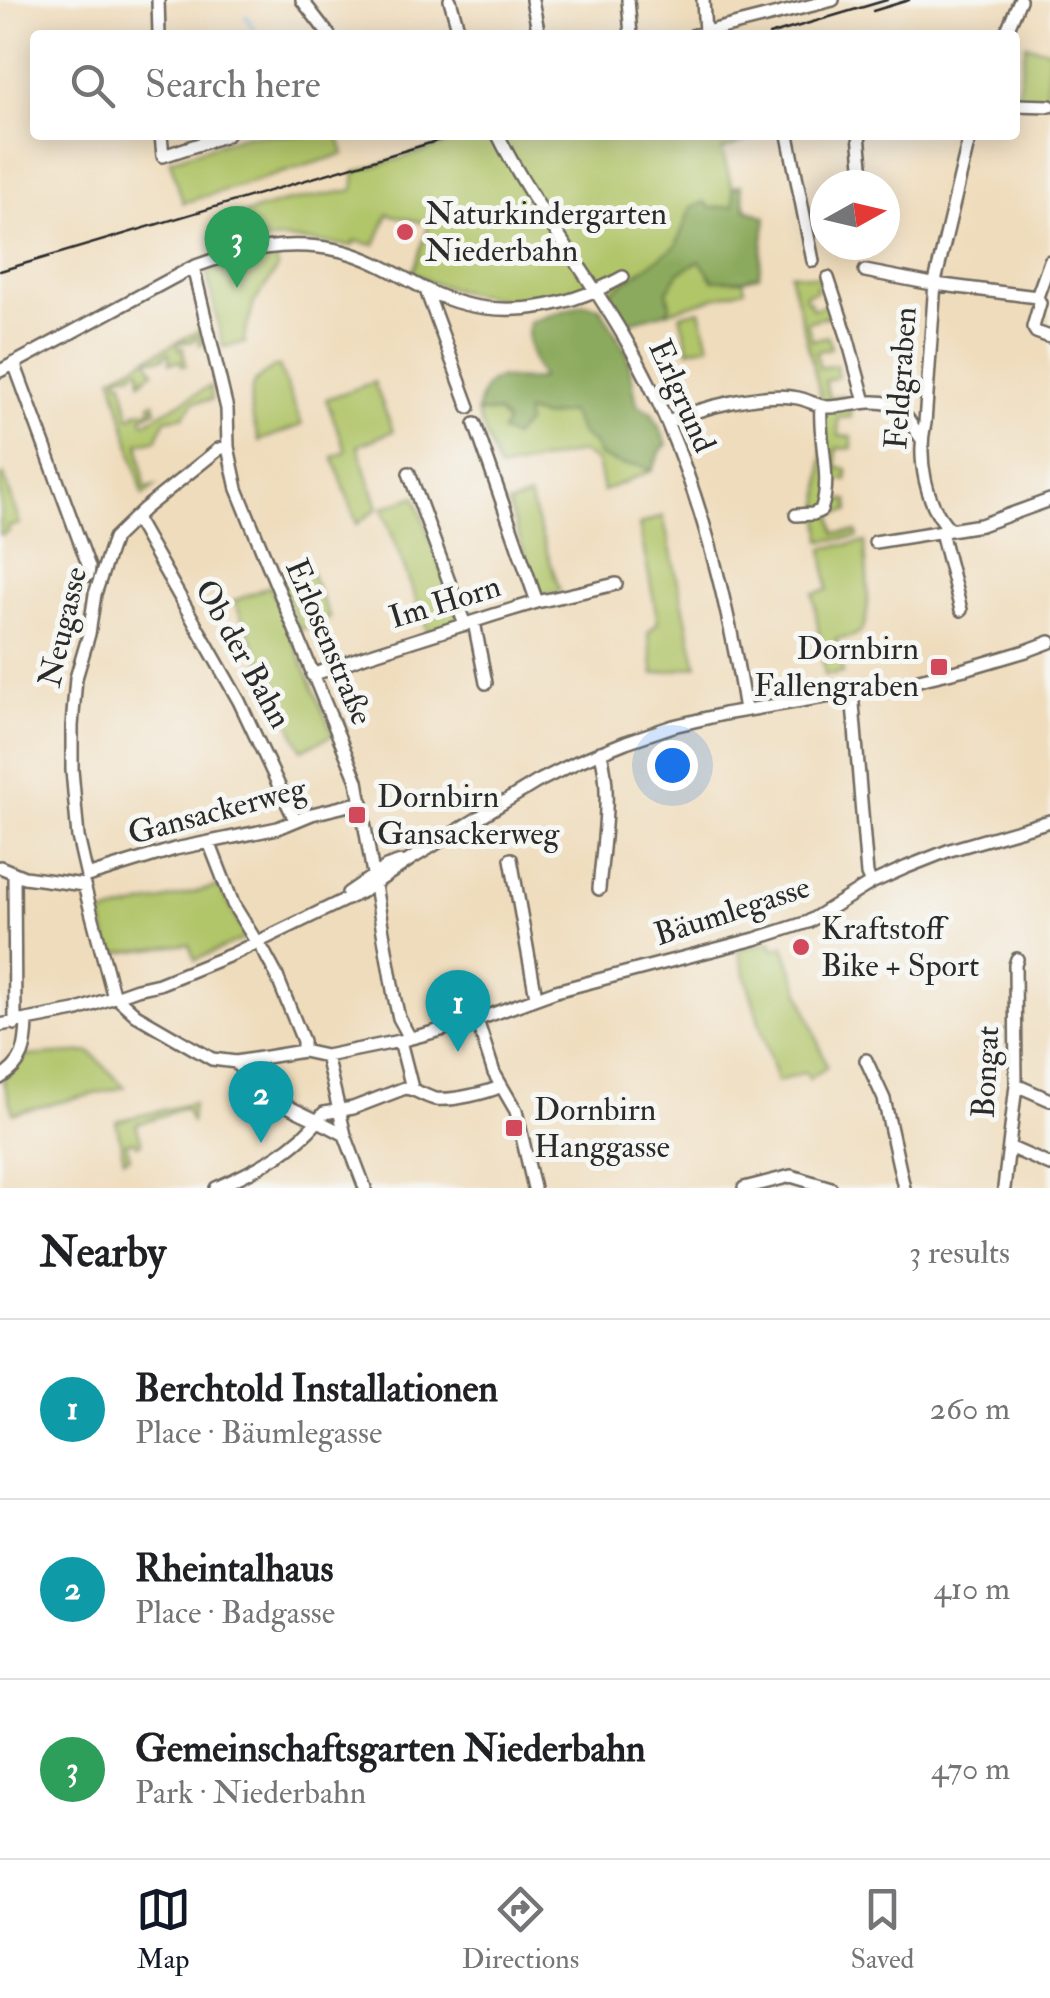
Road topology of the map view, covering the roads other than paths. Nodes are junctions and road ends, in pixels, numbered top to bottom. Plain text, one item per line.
1 (158, 0) edge
2 (302, 0) edge
3 (450, 0) edge
4 (532, 0) edge
5 (628, 0) edge
6 (704, 0) edge
7 (833, 0) edge
8 (1020, 0) edge
9 (802, 4) edge
10 (159, 30) edge
11 (325, 30) edge
12 (459, 30) edge
13 (537, 30) edge
14 (631, 30) edge
15 (700, 30) edge
16 (714, 30) edge
17 (1006, 30) edge
18 (1020, 105) edge
19 (1050, 106) edge
20 (162, 140) edge
21 (212, 140) edge
22 (501, 140) edge
23 (789, 140) edge
24 (859, 140) edge
25 (969, 140) edge
26 (862, 170) edge
27 (813, 261) dead end
28 (1050, 261) edge
29 (193, 268) junction
30 (865, 271) dead end
31 (623, 277) dead end
32 (828, 278) dead end
33 (935, 282) junction
34 (426, 290) junction
35 (596, 292) junction
36 (1037, 297) junction
37 (1050, 336) edge
38 (14, 364) junction
39 (0, 371) edge
40 (865, 402) junction
41 (821, 406) junction
42 (468, 408) dead end
43 (668, 422) junction
44 (474, 424) dead end
45 (921, 438) junction
46 (228, 447) junction
47 (409, 474) dead end
48 (1050, 500) edge
49 (796, 515) dead end
50 (136, 518) junction
51 (946, 531) junction
52 (874, 542) dead end
53 (88, 575) dead end
54 (616, 584) dead end
55 (537, 602) junction
56 (962, 610) dead end
57 (469, 624) junction
58 (1050, 642) edge
59 (312, 676) junction
60 (486, 683) dead end
61 (852, 692) junction
62 (745, 710) junction
63 (600, 752) junction
64 (362, 802) junction
65 (295, 820) junction
66 (1050, 821) edge
67 (209, 842) junction
68 (511, 859) dead end
69 (0, 867) edge
70 (14, 874) junction
71 (374, 879) junction
72 (86, 881) junction
73 (871, 883) junction
74 (598, 889) dead end
75 (260, 947) junction
76 (1017, 960) dead end
77 (536, 997) junction
78 (117, 999) junction
79 (477, 1020) junction
80 (21, 1023) junction
81 (0, 1026) edge
82 (405, 1039) junction
83 (303, 1051) junction
84 (326, 1056) junction
85 (866, 1060) dead end
86 (236, 1062) junction
87 (0, 1078) edge
88 (1016, 1085) junction
89 (501, 1086) junction
90 (412, 1088) junction
91 (1050, 1100) edge
92 (339, 1109) junction
93 (318, 1122) junction
94 (345, 1136) junction
95 (1009, 1147) junction
96 (1050, 1166) edge
97 (216, 1188) edge
98 (365, 1188) edge
99 (534, 1188) edge
100 (744, 1188) edge
101 (831, 1188) edge
102 (904, 1188) edge
103 (1004, 1188) edge

1 - 10 street
2 - 11 street
3 - 12 street
4 - 13 street
5 - 14 street
6 - 15 street
7 - 9 street
8 - 17 street
9 - 16 street
18 - 19 street
20 - 21 street
22 - 35 street, Erlgrund
23 - 27 street
24 - 26 street
25 - 33 street, Feldgraben
28 - 36 street
29 - 34 street
29 - 38 street
29 - 46 street, Erlosenstraße
30 - 33 street, Feldgraben
31 - 35 street
32 - 40 street
33 - 36 street, Feldgraben
33 - 45 street, Feldgraben
34 - 35 street
34 - 42 street
35 - 43 street, Erlgrund
36 - 37 street
38 - 39 street
38 - 53 street
40 - 41 street
40 - 45 street
41 - 43 street
41 - 49 street
43 - 62 street, Erlgrund
44 - 55 street, Im Horn
45 - 51 street, Feldgraben
46 - 50 street, Neugasse
46 - 59 street, Erlosenstraße
47 - 57 street
48 - 51 street
50 - 65 street, Ob der Bahn
50 - 72 street, Neugasse
51 - 52 street
51 - 56 street, Feldgraben
54 - 55 street, Im Horn
55 - 57 street, Im Horn
57 - 59 street, Im Horn
57 - 60 street
58 - 61 street
59 - 64 street, Erlosenstraße
61 - 62 street
61 - 73 street
62 - 63 street
63 - 71 street
63 - 74 street
64 - 65 street, Gansackerweg
64 - 71 street, Erlosenstraße
65 - 67 street, Gansackerweg
66 - 73 street, Bäumlegasse
67 - 72 street, Gansackerweg
67 - 75 street
68 - 77 street
69 - 70 street
70 - 72 street
70 - 80 street
71 - 75 street
71 - 82 street, Erlosenstraße
72 - 78 street, Neugasse
73 - 77 street, Bäumlegasse
75 - 78 street
75 - 83 street
76 - 88 street, Bongat
77 - 79 street, Bäumlegasse
78 - 80 street
78 - 86 street
79 - 82 street, Bäumlegasse
79 - 89 street
80 - 81 street
80 - 87 street
82 - 84 street, Bäumlegasse
82 - 90 street, Erlosenstraße
83 - 84 street, Bäumlegasse
83 - 86 street, Bäumlegasse
84 - 92 street
85 - 102 street
86 - 93 street
88 - 91 street
88 - 95 street, Bongat
89 - 90 street
89 - 99 street
90 - 92 street
92 - 93 street
92 - 94 street
93 - 94 street
93 - 97 street
94 - 98 street
95 - 96 street
95 - 103 street, Bongat
100 - 101 street

